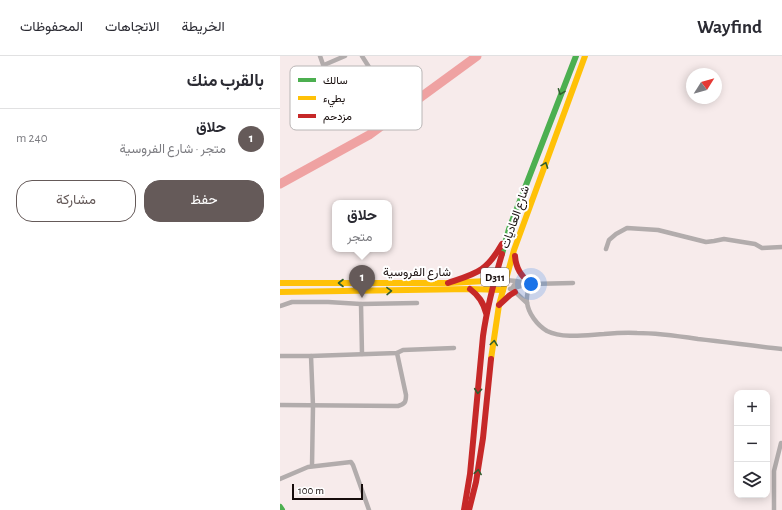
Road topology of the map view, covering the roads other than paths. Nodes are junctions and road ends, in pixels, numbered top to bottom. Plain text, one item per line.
1 (320, 56) edge
2 (345, 56) edge
3 (362, 56) edge
4 (576, 56) edge
5 (585, 56) edge
6 (324, 65) joint
7 (368, 66) edge
8 (509, 229) junction
9 (782, 247) edge
10 (606, 248) dead end
11 (514, 250) junction
12 (506, 280) junction
13 (494, 281) junction
14 (520, 282) junction
15 (280, 283) edge
16 (448, 283) junction
17 (573, 283) dead end
18 (530, 284) junction
19 (470, 289) junction
20 (492, 290) junction
21 (503, 290) junction
22 (513, 291) junction
23 (280, 292) edge
24 (290, 292) junction
25 (280, 296) edge
26 (416, 303) dead end
27 (527, 303) junction
28 (361, 304) junction
29 (499, 305) junction
30 (280, 306) edge
31 (486, 315) junction
32 (454, 348) dead end
33 (782, 350) edge
34 (397, 353) junction
35 (362, 354) junction
36 (280, 356) edge
37 (311, 356) junction
38 (280, 405) edge
39 (313, 406) junction
40 (781, 443) dead end
41 (312, 466) junction
42 (280, 479) edge
43 (280, 507) edge
44 (282, 510) edge
45 (369, 510) edge
46 (464, 510) edge
47 (469, 510) edge
48 (774, 510) edge

1 - 6 street
2 - 6 street
3 - 7 street
4 -> 8 main road, شارع العاديات / D311
11 -> 5 main road, شارع العاديات / D311
8 - 13 main road, شارع العاديات / D311
8 - 16 main road
9 - 10 street
11 - 12 main road, شارع العاديات / D311
11 - 18 main road
12 - 13 main road, شارع الفروسية
12 - 14 street
12 - 21 main road, شارع العاديات / D311
13 - 16 main road, شارع الفروسية
13 - 20 main road, شارع العاديات / D311
14 - 18 street
14 - 22 street
16 -> 15 main road, شارع الفروسية
17 - 18 street
18 - 22 street
18 - 27 street
19 - 20 main road, شارع الفروسية
24 -> 19 main road, شارع الفروسية
19 - 31 main road
20 - 21 main road, شارع الفروسية
20 - 31 main road, شارع العاديات / D311
21 - 22 street
21 - 29 main road, شارع العاديات / D311
22 - 27 street
22 - 29 main road
23 - 24 main road, شارع الفروسية
24 - 25 main road
26 - 28 street
27 - 33 street
28 - 30 street
28 - 35 street
47 -> 29 main road, شارع العاديات / D311
31 -> 46 main road, شارع العاديات / D311
32 - 34 street
34 - 35 street
34 - 39 street
35 - 37 street
36 - 37 street
37 - 39 street
38 - 39 street
39 - 41 street
40 - 48 street
41 - 42 street
41 - 45 street
43 - 44 main road

